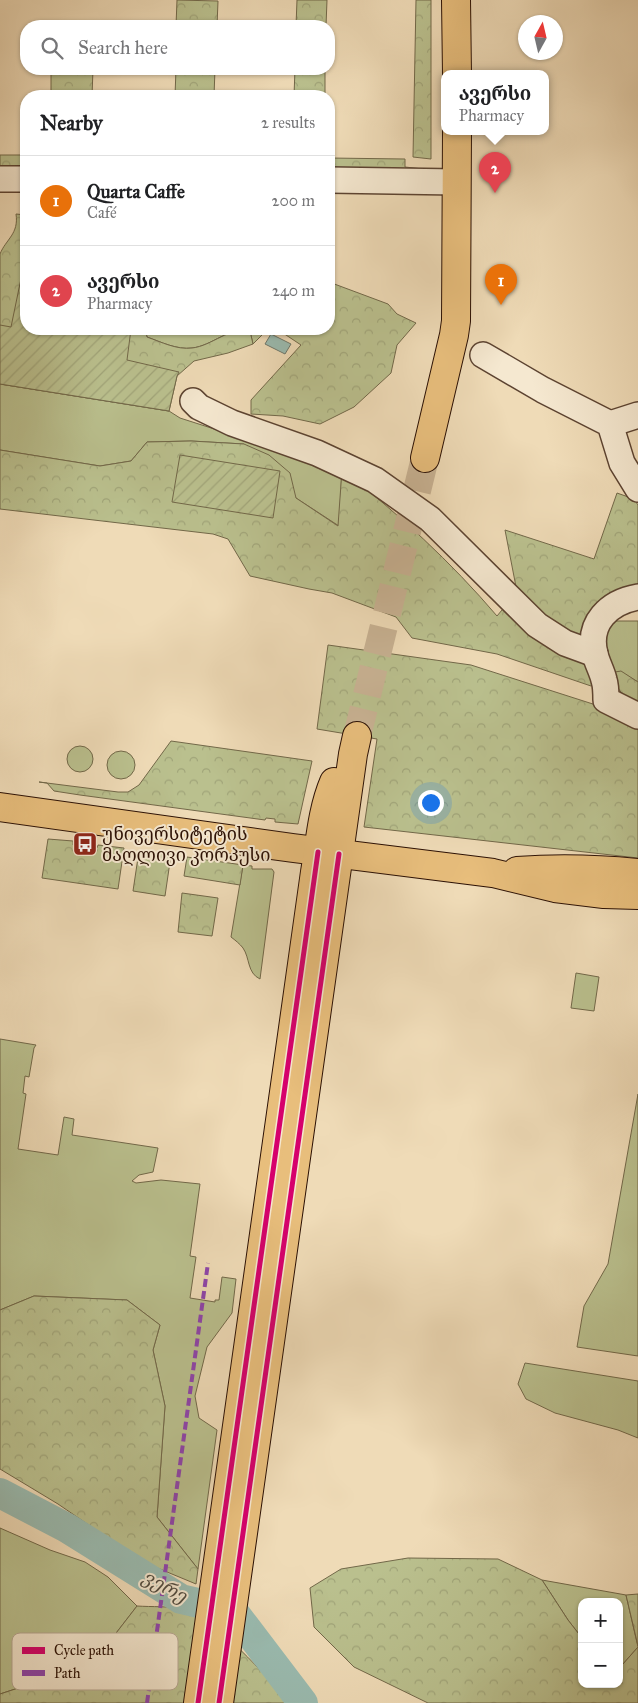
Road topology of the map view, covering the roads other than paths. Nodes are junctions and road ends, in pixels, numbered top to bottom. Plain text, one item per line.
1 (456, 0) edge
2 (457, 70) edge
3 (458, 135) edge
4 (20, 179) edge
5 (0, 180) edge
6 (335, 180) edge
7 (457, 182) junction
8 (483, 355) dead end
9 (193, 401) dead end
10 (638, 415) edge
11 (610, 424) junction
12 (425, 458) tunnel mouth
13 (638, 489) edge
14 (638, 597) edge
15 (595, 654) junction
16 (638, 716) edge
17 (355, 745) tunnel mouth
18 (0, 807) edge
19 (328, 853) junction
20 (493, 873) junction
21 (638, 874) edge
22 (638, 895) edge
23 (264, 1317) junction
24 (198, 1703) edge
25 (219, 1703) edge

1 - 2 main road
3 - 7 main road
4 - 5 street
6 - 7 street
7 - 12 main road
8 - 11 street
9 - 15 street
10 - 11 street
11 - 13 street
14 - 15 street
15 - 16 street
17 - 19 main road
18 - 19 main road
19 - 20 main road
19 - 23 main road
20 - 21 main road
20 - 22 main road
23 - 24 main road
23 - 25 main road

